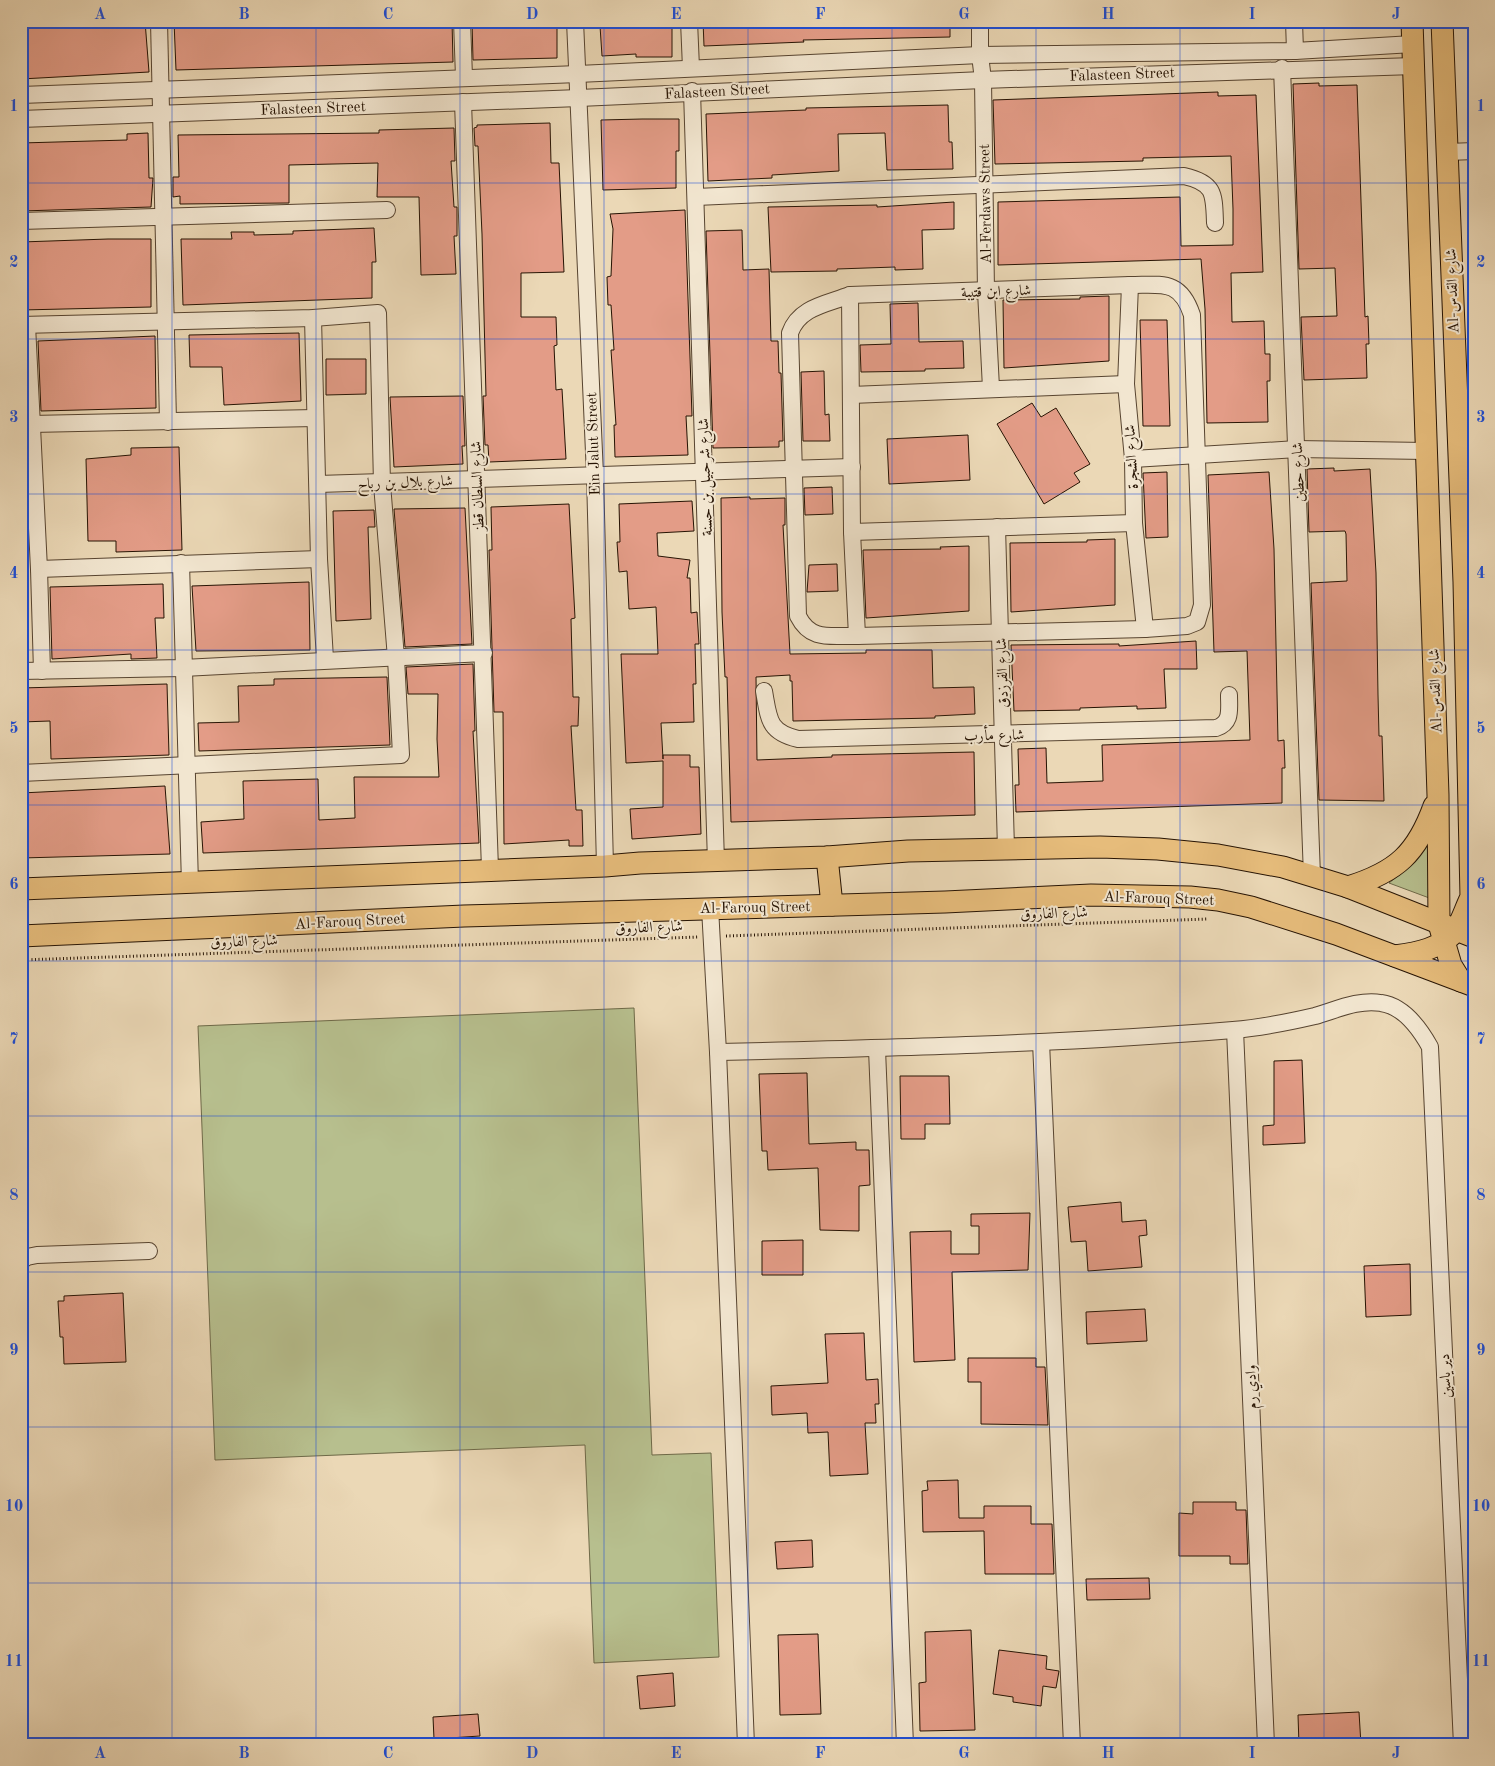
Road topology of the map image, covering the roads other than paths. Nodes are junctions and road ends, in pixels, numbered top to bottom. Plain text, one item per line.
1 (159, 21) edge
2 (462, 21) edge
3 (575, 21) edge
4 (689, 21) edge
5 (980, 21) edge
6 (1294, 21) edge
7 (1412, 21) edge
8 (1442, 21) edge
9 (1413, 44) junction
10 (1295, 50) junction
11 (980, 55) junction
12 (1414, 66) junction
13 (691, 68) junction
14 (1282, 68) junction
15 (578, 74) junction
16 (464, 77) junction
17 (983, 80) junction
18 (161, 88) junction
19 (692, 91) junction
20 (21, 95) edge
21 (580, 98) junction
22 (463, 102) junction
23 (162, 113) junction
24 (21, 119) edge
25 (1474, 150) edge
26 (1448, 152) junction
27 (986, 185) junction
28 (696, 197) junction
29 (387, 210) dead end
30 (165, 216) junction
31 (21, 221) edge
32 (1215, 224) dead end
33 (1419, 240) junction
34 (1450, 240) junction
35 (1420, 278) junction
36 (1452, 284) junction
37 (1130, 285) junction
38 (986, 292) junction
39 (850, 295) junction
40 (312, 318) junction
41 (167, 321) junction
42 (24, 325) edge
43 (1126, 384) junction
44 (992, 388) junction
45 (851, 394) junction
46 (315, 418) junction
47 (168, 422) junction
48 (31, 424) junction
49 (1297, 449) junction
50 (1426, 451) junction
51 (1197, 457) junction
52 (1133, 459) junction
53 (852, 468) junction
54 (795, 470) junction
55 (705, 471) junction
56 (595, 475) junction
57 (477, 479) junction
58 (318, 484) junction
59 (382, 484) junction
60 (28, 500) edge
61 (1134, 523) junction
62 (997, 527) junction
63 (852, 532) junction
64 (318, 559) junction
65 (181, 563) junction
66 (39, 569) junction
67 (1469, 582) edge
68 (1145, 628) junction
69 (1001, 631) junction
70 (857, 636) junction
71 (484, 653) junction
72 (396, 658) junction
73 (325, 660) junction
74 (183, 668) junction
75 (42, 670) junction
76 (21, 671) edge
77 (1469, 691) edge
78 (764, 692) dead end
79 (1229, 695) dead end
80 (1004, 735) junction
81 (186, 766) junction
82 (21, 773) edge
83 (1438, 795) junction
84 (1471, 797) edge
85 (1006, 849) junction
86 (828, 857) junction
87 (716, 862) junction
88 (605, 866) junction
89 (490, 869) junction
90 (1312, 876) junction
91 (190, 884) junction
92 (1348, 887) junction
93 (21, 889) edge
94 (832, 906) junction
95 (710, 908) junction
96 (1453, 933) edge
97 (21, 936) edge
98 (1394, 956) junction
99 (1467, 984) edge
100 (1235, 1030) junction
101 (1041, 1042) junction
102 (877, 1049) junction
103 (718, 1052) junction
104 (149, 1251) dead end
105 (21, 1261) edge
106 (746, 1745) edge
107 (905, 1745) edge
108 (1072, 1745) edge
109 (1266, 1745) edge
110 (1462, 1745) edge

1 - 18 street
2 - 16 street
3 - 15 street, Ein Jalut Street
4 - 13 street
5 - 11 street, Al-Ferdaws Street
6 - 10 street
7 - 9 main road, Al-شارع القدس
8 - 26 main road, Al-شارع القدس
9 - 10 street, Falasteen Street
9 - 12 main road, Al-شارع القدس
10 - 11 street, Falasteen Street
11 - 13 street, Falasteen Street
11 - 17 street, Al-Ferdaws Street
12 - 14 street, Falasteen Street
12 - 33 main road, Al-شارع القدس
13 - 15 street, Falasteen Street
14 - 17 street, Falasteen Street
14 - 49 street, شارع حطين
15 - 16 street, Falasteen Street
15 - 21 street, Ein Jalut Street
16 - 18 street, Falasteen Street
17 - 19 street, Falasteen Street
17 - 27 street, Al-Ferdaws Street
18 - 20 street, Falasteen Street
18 - 23 street
19 - 21 street, Falasteen Street
19 - 28 street, شارع شرحبيل بن حسنة
21 - 22 street, Falasteen Street
21 - 56 street, Ein Jalut Street
22 - 23 street, Falasteen Street
22 - 57 street, شارع السلطان قطز
23 - 24 street, Falasteen Street
23 - 30 street
25 - 26 street
26 - 34 main road, Al-شارع القدس
27 - 28 street
27 - 32 street
27 - 38 street, Al-Ferdaws Street
28 - 55 street, شارع شرحبيل بن حسنة
29 - 30 street
30 - 31 street
30 - 41 street
33 - 34 main road
33 - 35 main road, Al-شارع القدس
34 - 36 main road, Al-شارع القدس
35 - 36 main road
35 - 50 main road, Al-شارع القدس
36 - 67 main road, Al-شارع القدس
37 - 38 street, شارع ابن قتيبة
37 - 43 street, شارع الشجرة
37 - 51 street, شارع ابن قتيبة
38 - 39 street, شارع ابن قتيبة
38 - 44 street, Al-Ferdaws Street
39 - 45 street
39 - 54 street, شارع ابن قتيبة
40 - 41 street
40 - 46 street
40 - 59 street
41 - 42 street
41 - 47 street
42 - 48 street
43 - 44 street
43 - 52 street, شارع الشجرة
44 - 45 street
45 - 53 street
46 - 47 street
46 - 58 street
47 - 48 street
48 - 60 street
49 - 50 street
49 - 51 street
49 - 90 street, شارع حطين
50 - 83 main road, Al-شارع القدس
51 - 52 street
51 - 68 street, شارع ابن قتيبة
52 - 61 street, شارع الشجرة
53 - 54 street, شارع بلال بن رباح
53 - 63 street
54 - 55 street, شارع بلال بن رباح
54 - 70 street, شارع ابن قتيبة
55 - 56 street, شارع بلال بن رباح
55 - 87 street, شارع شرحبيل بن حسنة
56 - 57 street, شارع بلال بن رباح
56 - 88 street, Ein Jalut Street
57 - 59 street, شارع بلال بن رباح
57 - 71 street, شارع السلطان قطز
58 - 59 street, شارع بلال بن رباح
58 - 64 street
59 - 72 street
60 - 66 street
61 - 62 street
61 - 68 street, شارع الشجرة
62 - 63 street
62 - 69 street, شارع الفرزدق
63 - 70 street
64 - 65 street
64 - 73 street
65 - 66 street
65 - 74 street
66 - 75 street
67 - 77 main road, Al-شارع القدس
68 - 69 street
69 - 70 street
69 - 80 street, شارع الفرزدق
71 - 72 street
71 - 89 street, شارع السلطان قطز
72 - 73 street
72 - 81 street
73 - 74 street
74 - 75 street
74 - 81 street
75 - 76 street
77 - 84 main road, Al-شارع القدس
78 - 80 street, شارع مأرب
79 - 80 street, شارع مأرب
80 - 85 street, شارع الفرزدق
81 - 82 street
81 - 91 street
83 - 92 main road
83 - 96 main road, Al-شارع القدس
84 - 96 main road, Al-شارع القدس
85 - 86 main road
85 - 90 main road
86 - 87 main road
86 - 94 main road
87 - 88 main road
88 - 89 main road
89 - 91 main road
90 - 92 main road
91 - 93 main road
92 - 96 main road
94 - 95 main road, Al-Farouq Street
94 - 98 main road, Al-Farouq Street
95 - 97 main road, Al-Farouq Street
95 - 103 street
96 - 98 main road
96 - 99 main road, Al-شارع القدس
98 - 99 main road, Al-Farouq Street
100 - 101 street
100 - 109 street, وادي رم
100 - 110 street, دير ياسين
101 - 102 street
101 - 108 street
102 - 103 street
102 - 107 street
103 - 106 street
104 - 105 street

